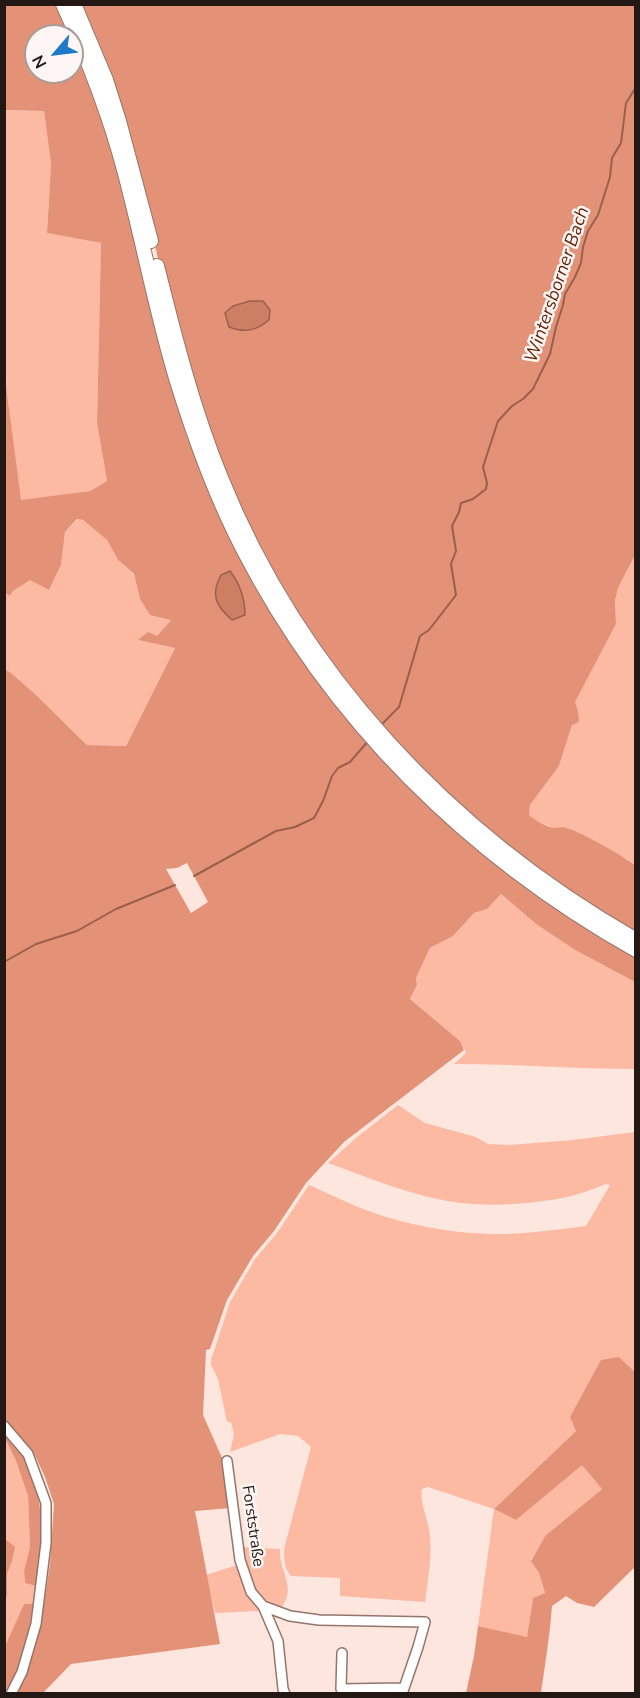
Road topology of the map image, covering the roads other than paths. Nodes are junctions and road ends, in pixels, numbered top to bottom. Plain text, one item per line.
1 (63, 4) edge
2 (74, 4) edge
3 (285, 613) junction
4 (473, 832) junction
5 (636, 940) edge
6 (636, 950) edge
7 (4, 1426) edge
8 (227, 1461) dead end
9 (263, 1606) junction
10 (342, 1653) dead end
11 (403, 1691) edge
12 (282, 1692) edge
13 (12, 1694) edge

1 - 3 highway
2 - 3 highway
3 - 4 highway
4 - 5 highway
4 - 6 highway
7 - 13 street
8 - 9 street, Forststraße
9 - 11 street
9 - 12 street, Forststraße
10 - 11 street

